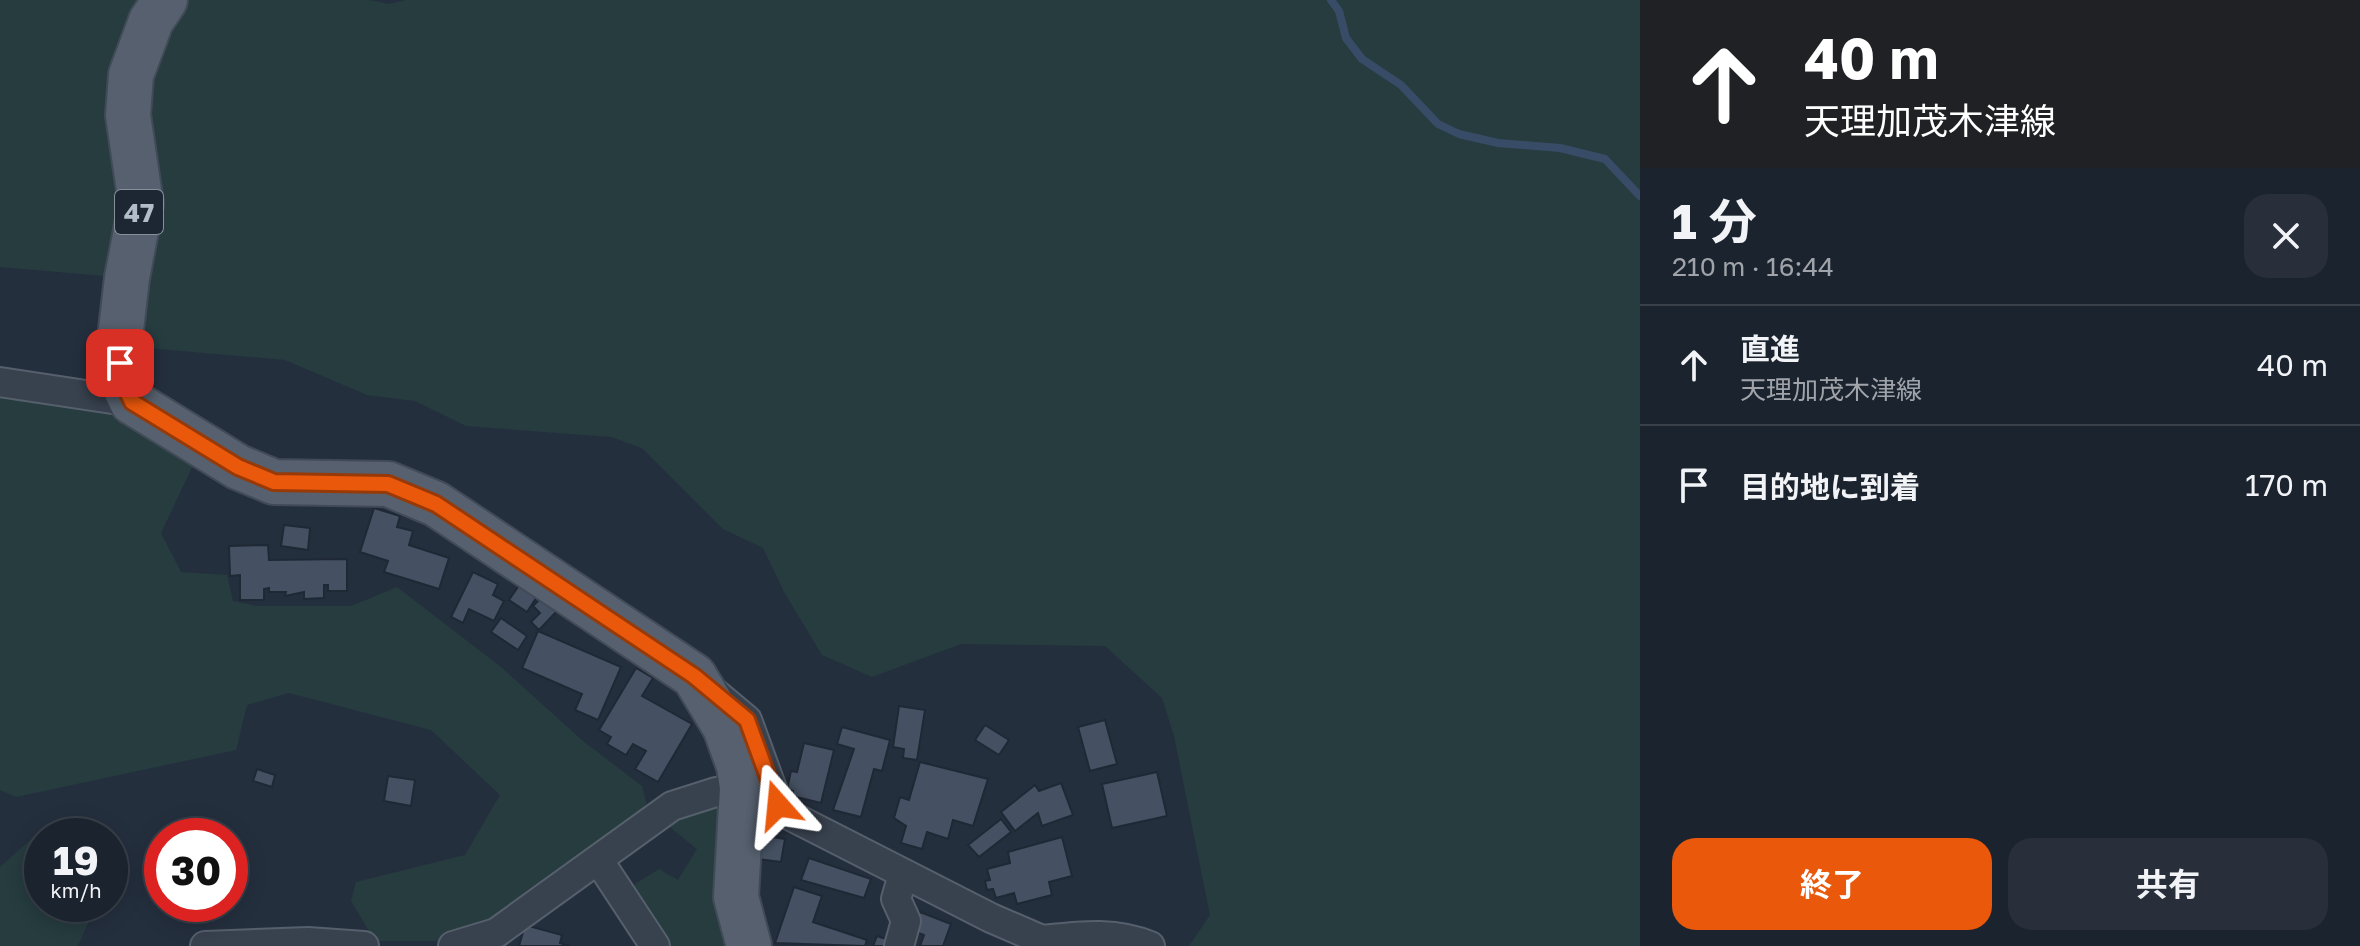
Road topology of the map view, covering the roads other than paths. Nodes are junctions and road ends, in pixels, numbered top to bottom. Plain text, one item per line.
1 (165, 0) edge
2 (0, 382) edge
3 (132, 402) junction
4 (694, 676) junction
5 (742, 788) junction
6 (599, 861) junction
7 (903, 875) junction
8 (500, 940) edge
9 (1041, 943) edge
10 (205, 946) edge
11 (364, 946) edge
12 (453, 946) edge
13 (655, 946) edge
14 (749, 946) edge
15 (899, 946) edge
16 (1150, 946) edge

1 - 3 main road, 47
2 - 3 street
3 - 4 main road
4 - 5 main road
4 - 7 street
5 - 6 street
5 - 14 main road
6 - 8 street
6 - 13 street
7 - 9 street
7 - 15 street
8 - 12 street
9 - 16 street
10 - 11 street

